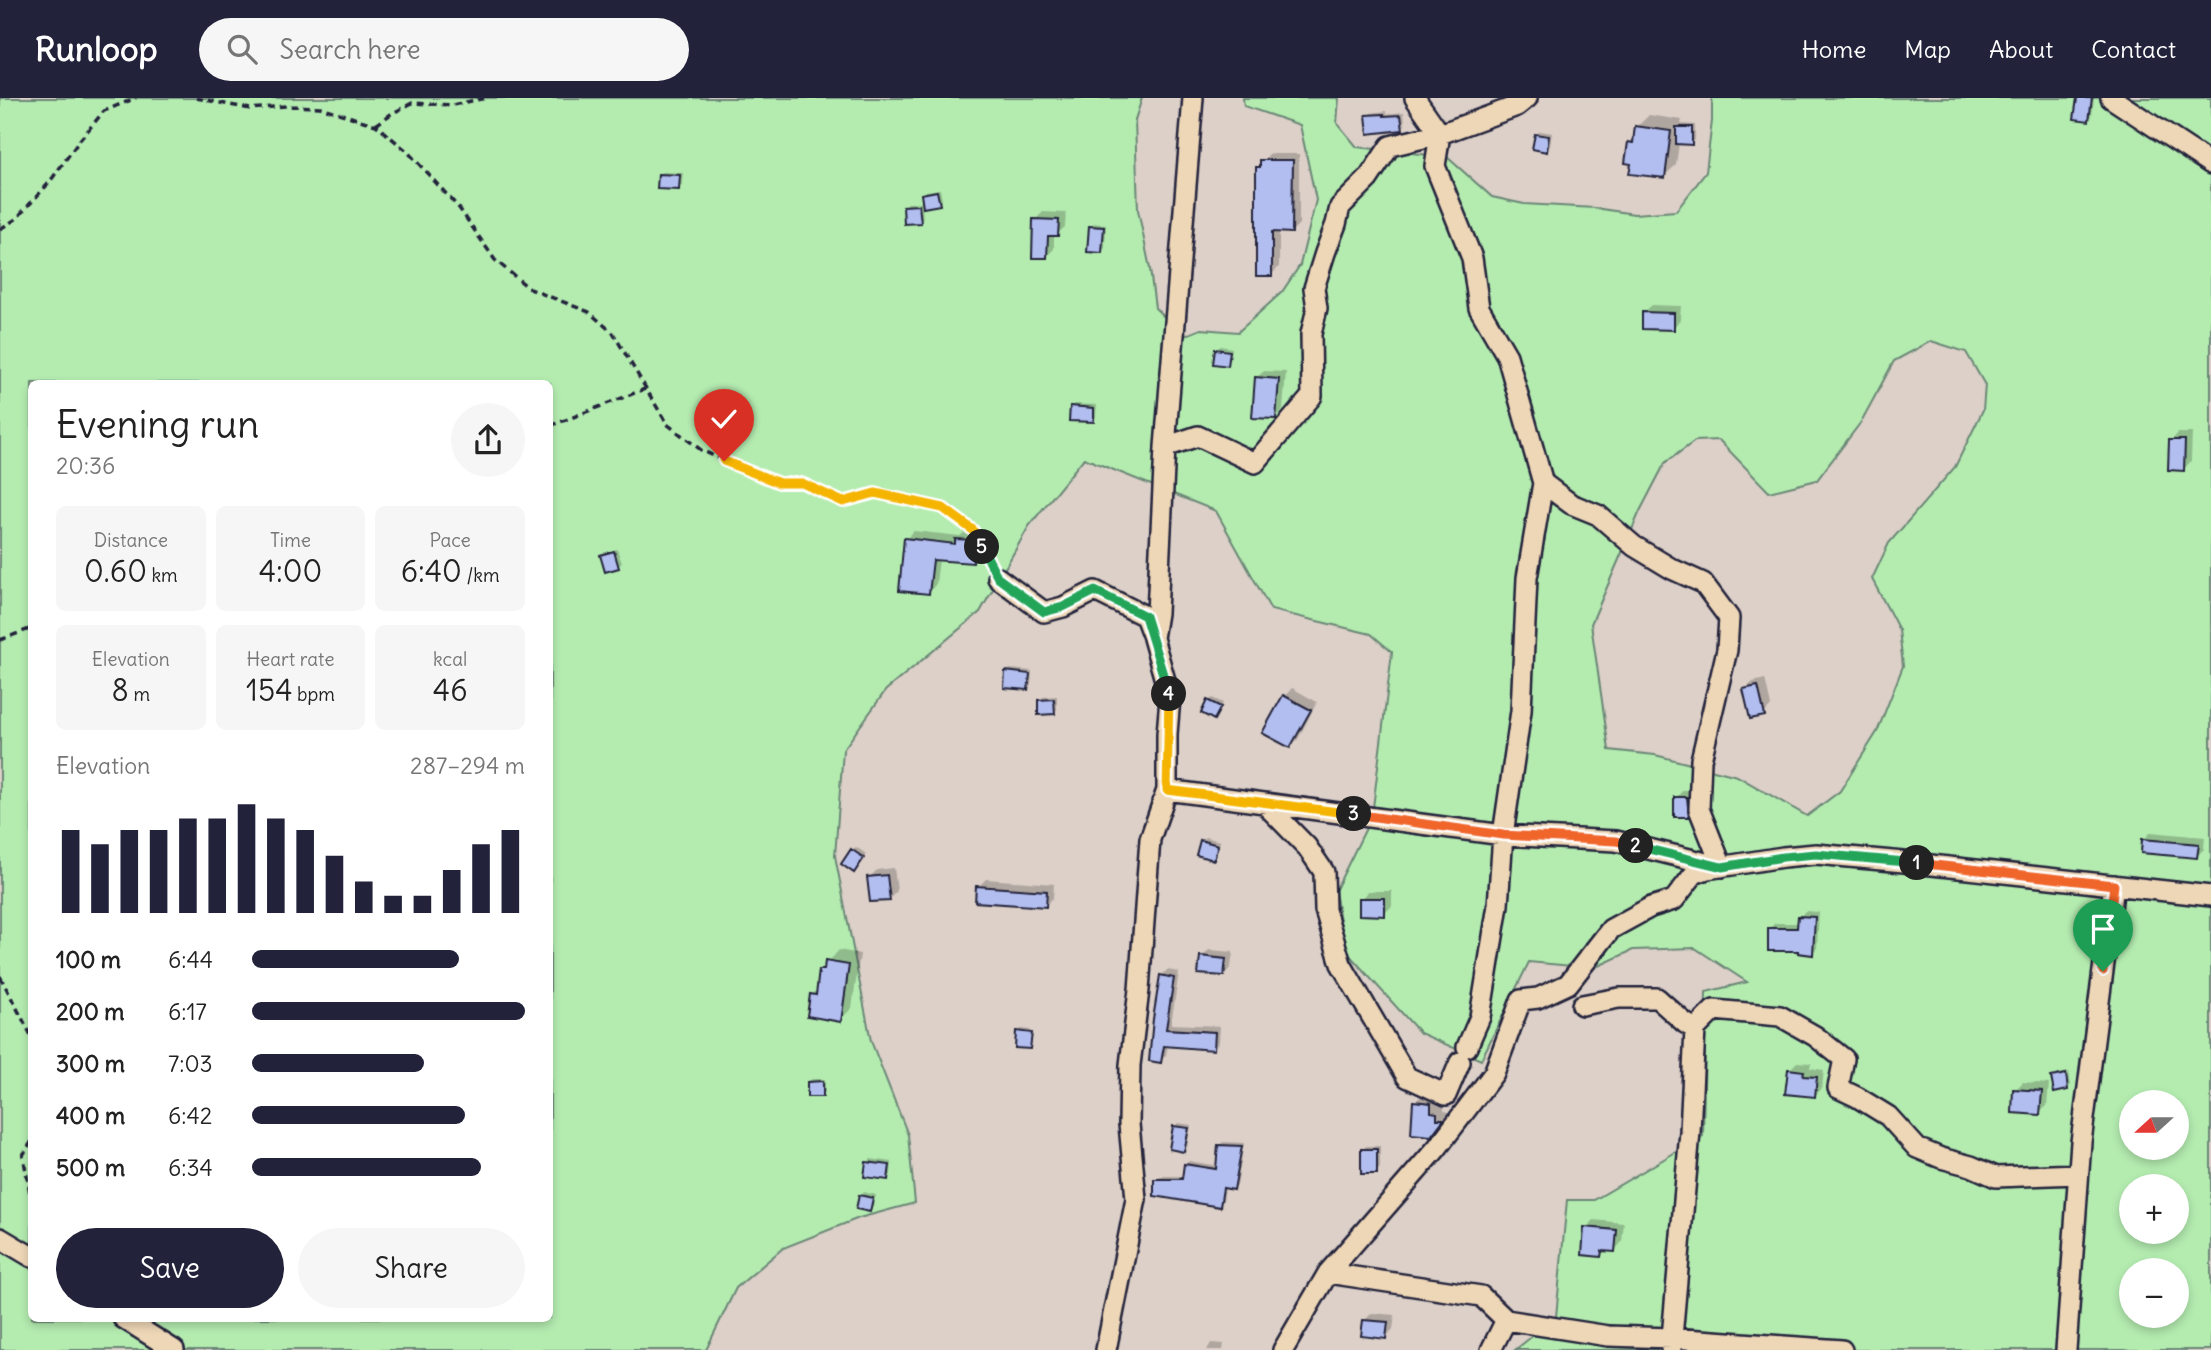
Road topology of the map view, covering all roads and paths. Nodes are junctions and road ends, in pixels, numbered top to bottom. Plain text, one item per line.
1 (136, 98) edge
2 (196, 98) edge
3 (486, 98) edge
4 (1193, 98) edge
5 (1415, 98) edge
6 (1527, 98) edge
7 (2111, 98) edge
8 (376, 125) junction
9 (1440, 134) junction
10 (2211, 163) edge
11 (0, 229) edge
12 (646, 388) junction
13 (553, 425) edge
14 (1165, 447) junction
15 (1543, 483) junction
16 (998, 578) joint
17 (28, 629) edge
18 (0, 633) edge
19 (1153, 638) junction
20 (2, 639) edge
21 (1167, 790) junction
22 (1265, 804) junction
23 (1503, 835) junction
24 (1722, 867) junction
25 (2114, 885) junction
26 (2211, 896) edge
27 (0, 976) edge
28 (1582, 1005) dead end
29 (28, 1029) edge
30 (1695, 1029) junction
31 (28, 1147) edge
32 (2078, 1174) junction
33 (28, 1182) edge
34 (0, 1238) edge
35 (28, 1255) edge
36 (1328, 1273) junction
37 (1506, 1320) junction
38 (129, 1322) edge
39 (1671, 1344) edge
40 (174, 1350) edge
41 (1106, 1350) edge
42 (1283, 1350) edge
43 (1491, 1350) edge
44 (1842, 1350) edge
45 (2066, 1350) edge

1 - 11 path
2 - 8 path
3 - 8 path
4 - 14 street
5 - 9 street
6 - 9 street
7 - 10 street
8 - 12 path
9 - 14 street
9 - 15 street
12 - 13 path
12 - 16 path
14 - 19 street
15 - 23 street
15 - 24 street
16 - 19 street
17 - 20 path
18 - 20 path
19 - 21 street
21 - 22 street
21 - 41 street
22 - 23 street
22 - 23 street
23 - 24 street
24 - 25 street
24 - 36 street
25 - 26 street
25 - 32 street
27 - 29 path
28 - 30 street
30 - 32 street
30 - 39 street
31 - 33 path
32 - 45 street
34 - 35 street
36 - 37 street
36 - 42 street
37 - 39 street
37 - 43 street
38 - 40 street
39 - 44 street

